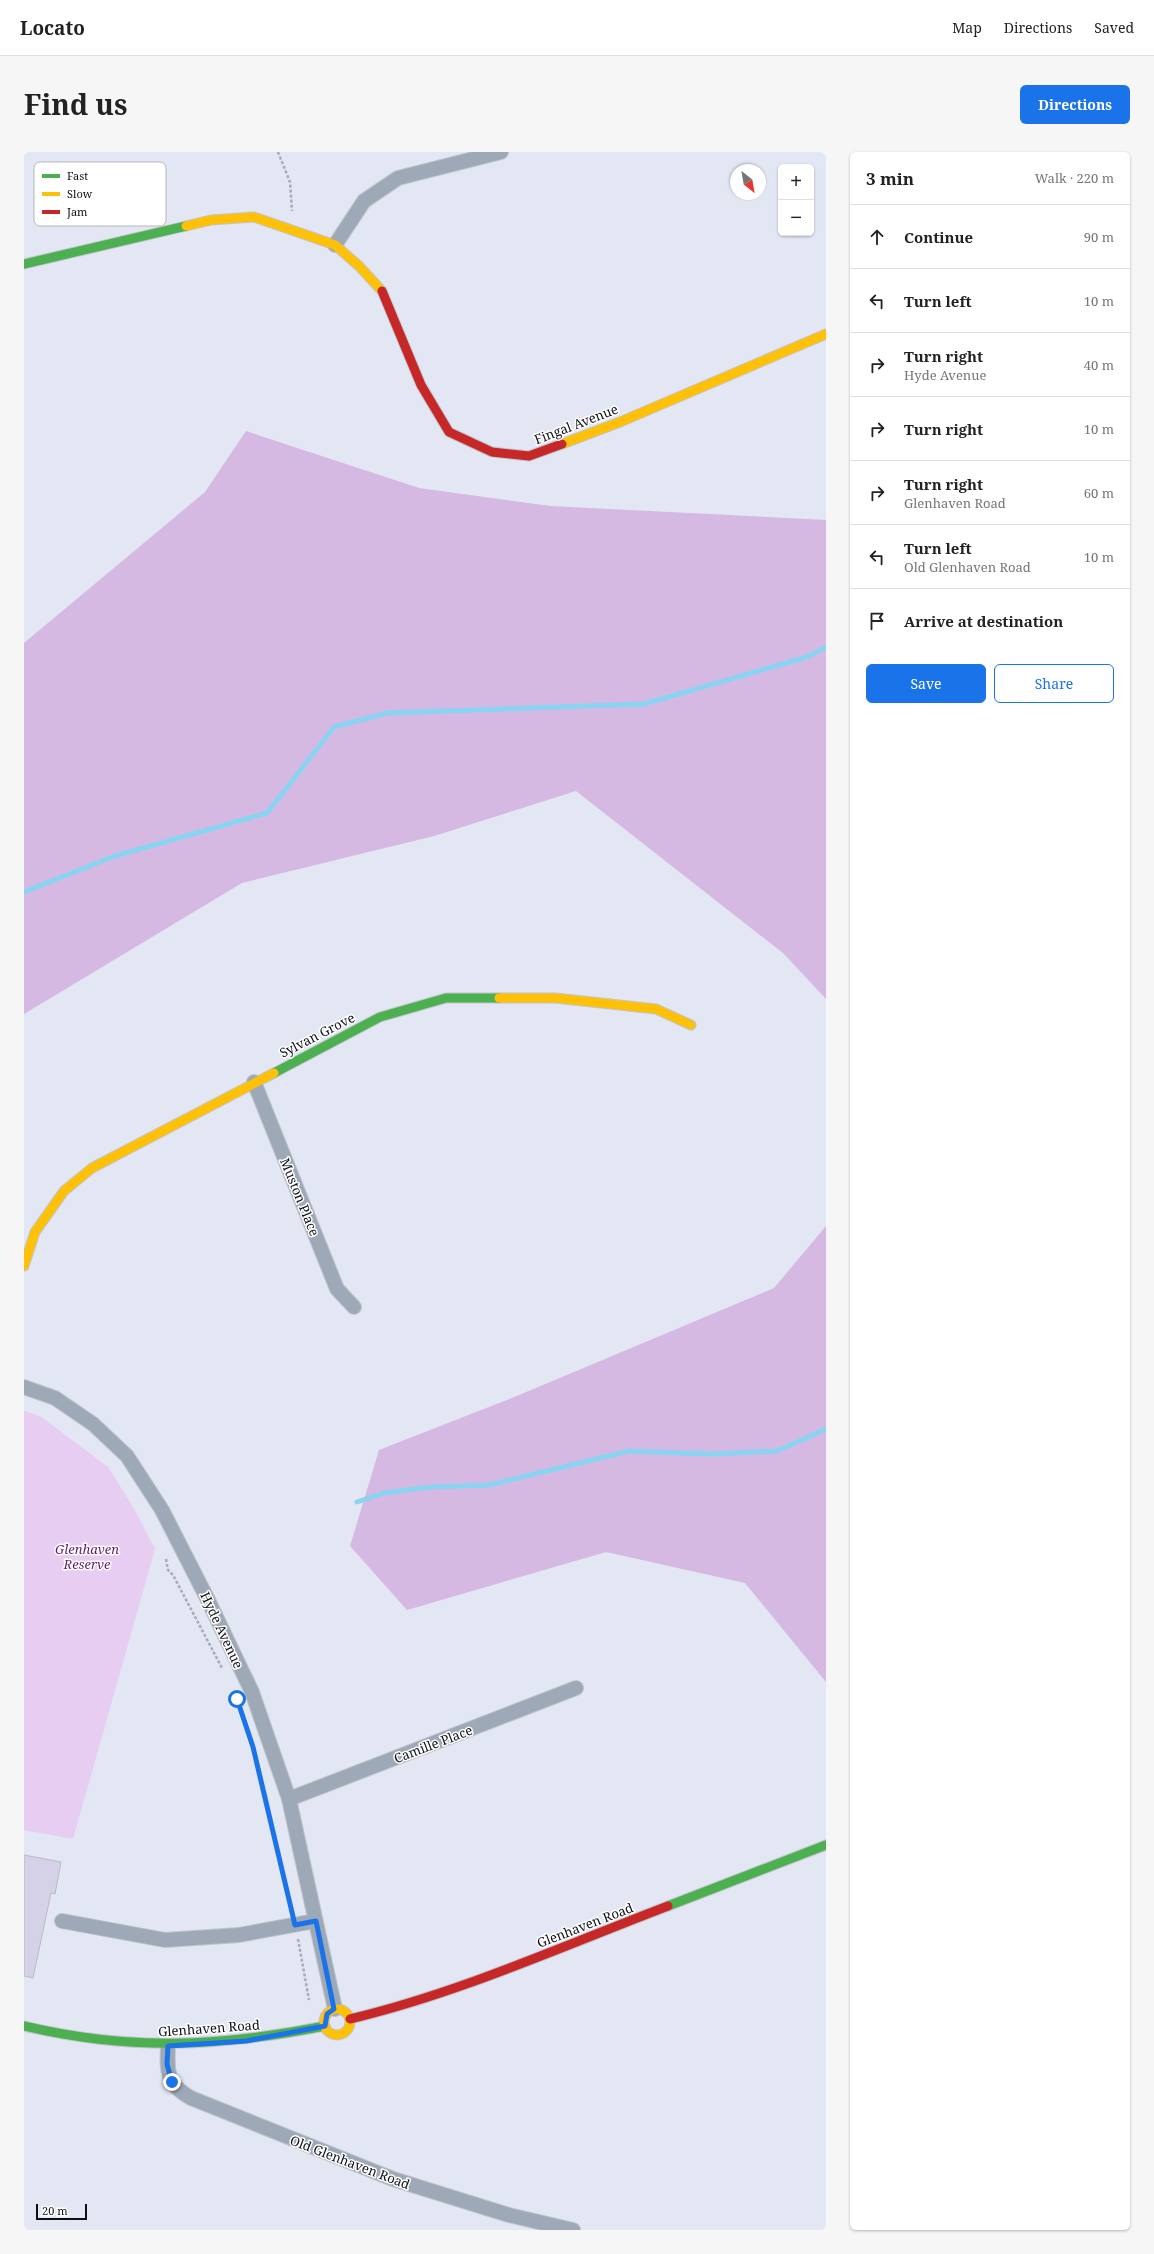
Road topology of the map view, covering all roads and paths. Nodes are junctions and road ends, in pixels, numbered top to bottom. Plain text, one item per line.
1 (278, 152) edge
2 (501, 152) edge
3 (288, 228) junction
4 (335, 245) junction
5 (24, 264) edge
6 (826, 334) edge
7 (691, 1025) dead end
8 (254, 1082) junction
9 (24, 1266) edge
10 (354, 1307) dead end
11 (24, 1387) edge
12 (166, 1559) dead end
13 (223, 1671) dead end
14 (576, 1688) dead end
15 (253, 1747) dead end
16 (289, 1799) junction
17 (826, 1845) edge
18 (62, 1921) dead end
19 (316, 1921) junction
20 (295, 1925) junction
21 (309, 2000) dead end
22 (334, 2009) junction
23 (350, 2019) junction
24 (24, 2026) edge
25 (325, 2026) junction
26 (168, 2046) junction
27 (572, 2230) edge

1 - 3 path
2 - 4 street
3 - 4 street
3 - 5 street
4 - 6 street, Fingal Avenue
7 - 8 street, Sylvan Grove
8 - 9 street, Sylvan Grove
8 - 10 street, Muston Place
11 - 16 street, Hyde Avenue
12 - 13 path
14 - 16 street, Camille Place
15 - 20 path
16 - 19 street, Hyde Avenue
17 - 23 street, Glenhaven Road
18 - 20 street
19 - 20 street
19 - 22 street, Hyde Avenue
20 - 21 path
22 - 23 street
22 - 25 street
23 - 25 street
24 - 26 street, Glenhaven Road
25 - 26 street, Glenhaven Road
26 - 27 street, Old Glenhaven Road

